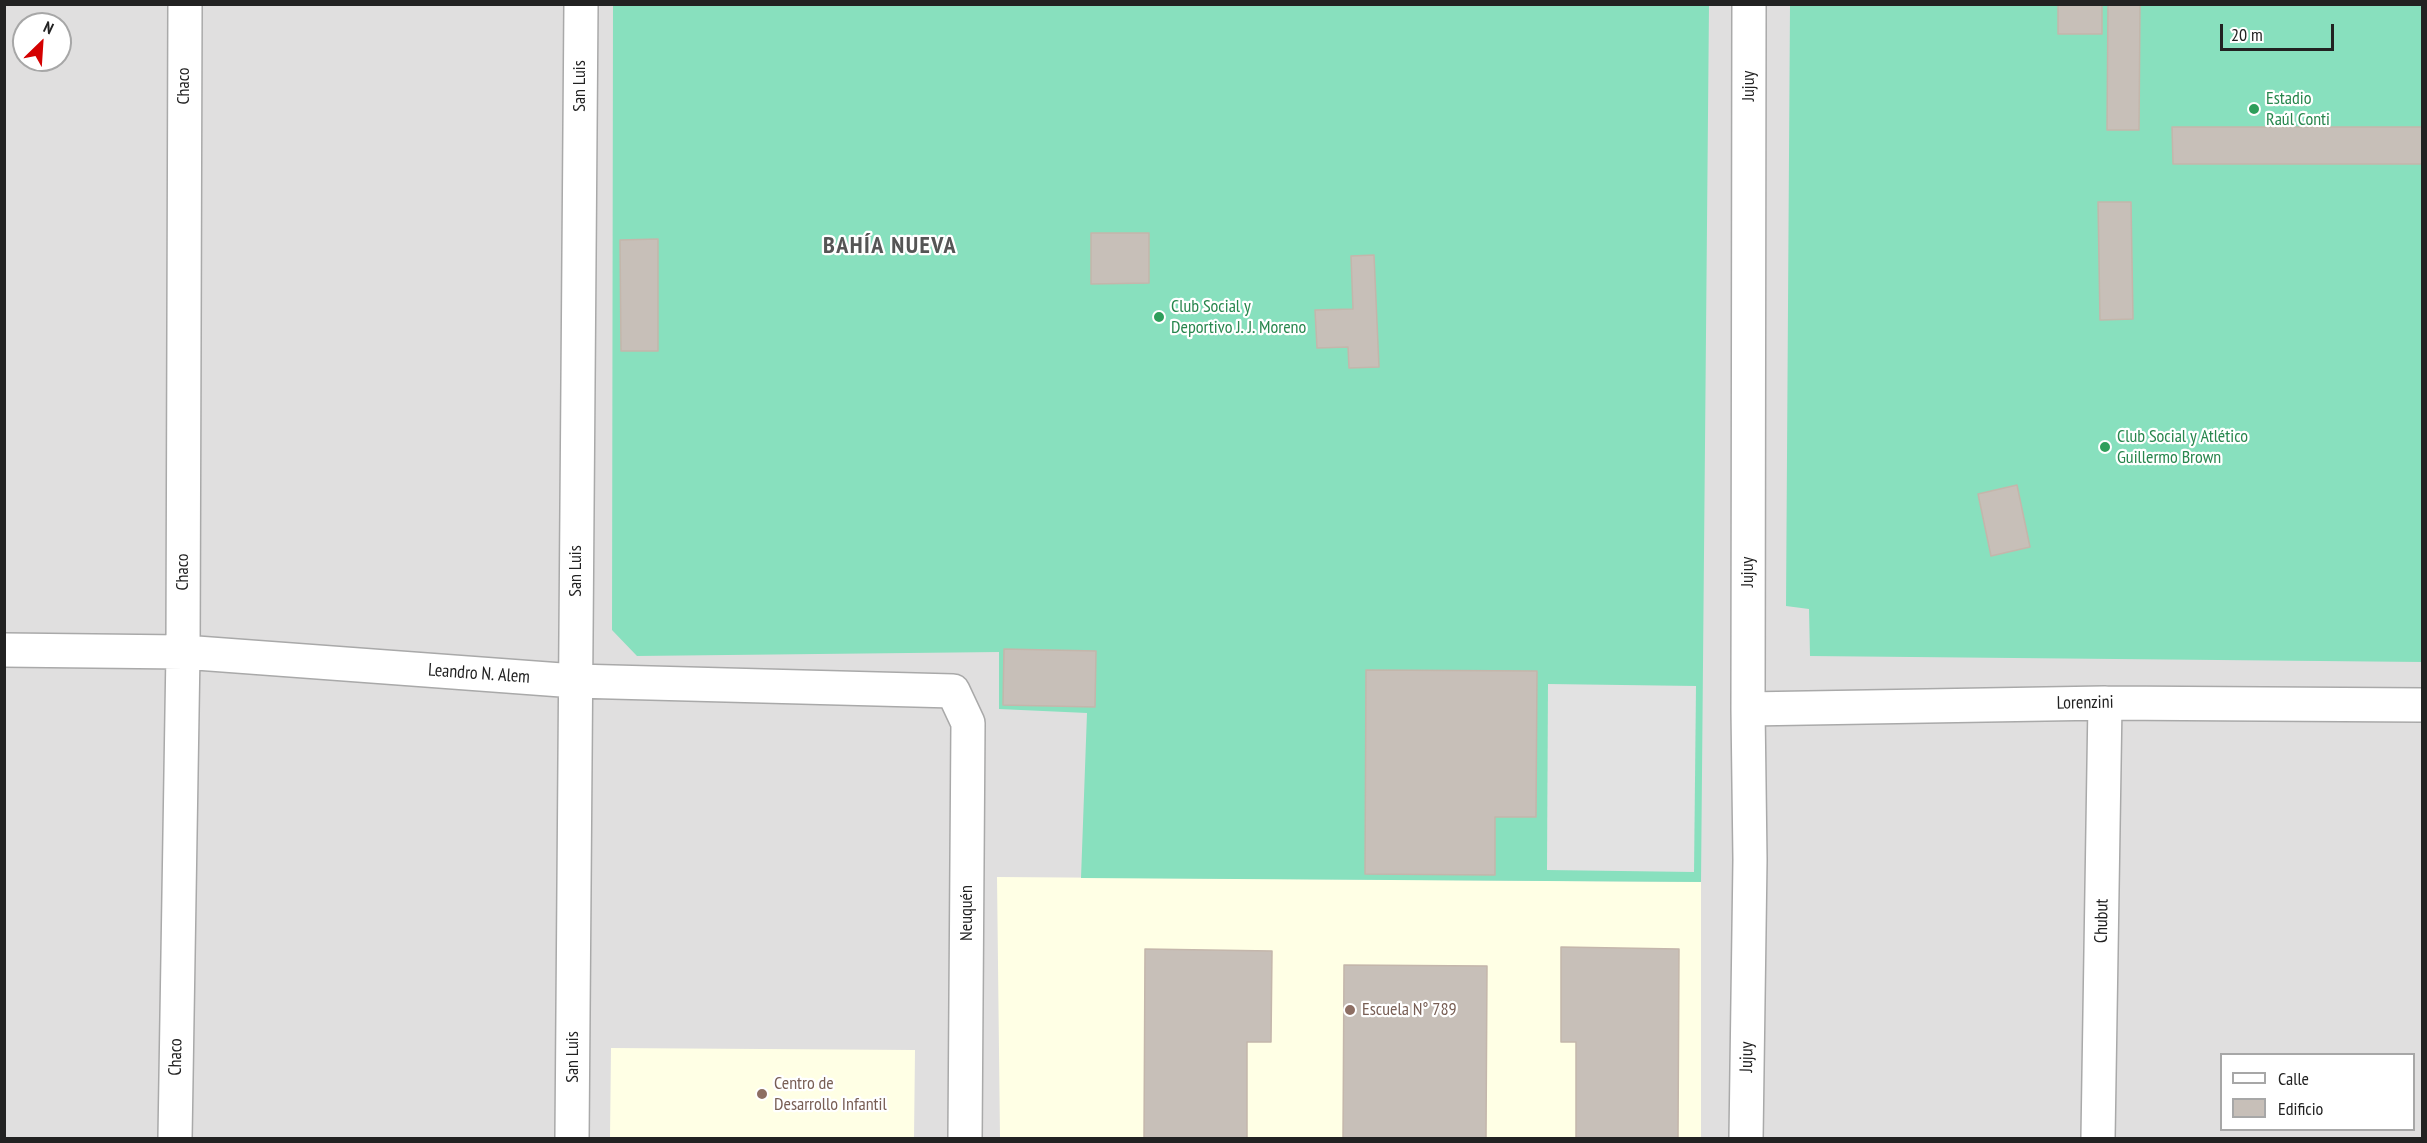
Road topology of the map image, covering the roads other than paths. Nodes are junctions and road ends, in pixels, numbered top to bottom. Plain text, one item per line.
1 (185, 4) edge
2 (581, 4) edge
3 (1749, 4) edge
4 (4, 650) edge
5 (183, 652) junction
6 (576, 681) junction
7 (954, 691) joint
8 (2105, 703) junction
9 (2422, 705) edge
10 (1748, 709) junction
11 (175, 1138) edge
12 (572, 1138) edge
13 (965, 1138) edge
14 (1746, 1138) edge
15 (2098, 1138) edge

1 - 5 street, Chaco
2 - 6 street, San Luis
3 - 10 street, Jujuy
4 - 5 street, Leandro N. Alem
5 - 6 street, Leandro N. Alem
5 - 11 street, Chaco
6 - 7 street, Leandro N. Alem
6 - 12 street, San Luis
7 - 13 street, Neuquén
8 - 9 street, Lorenzini
8 - 10 street, Lorenzini
8 - 15 street, Chubut
10 - 14 street, Jujuy

